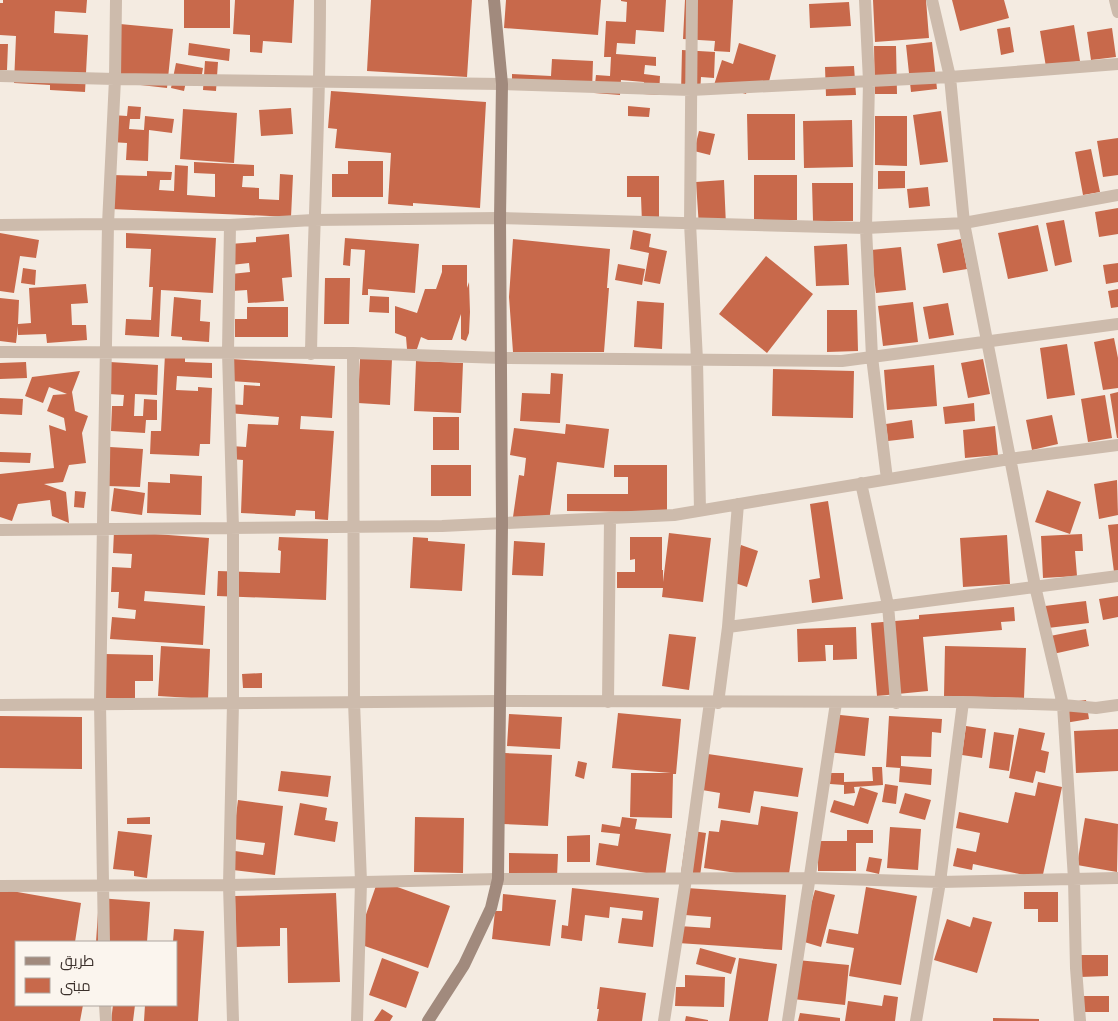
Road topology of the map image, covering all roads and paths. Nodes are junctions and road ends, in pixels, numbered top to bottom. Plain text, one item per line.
1 (116, 0) edge
2 (320, 0) edge
3 (494, 0) edge
4 (692, 0) edge
5 (865, 0) edge
6 (932, 0) edge
7 (1115, 0) edge
8 (1118, 12) edge
9 (1118, 64) edge
10 (0, 76) edge
11 (950, 77) junction
12 (116, 79) junction
13 (320, 81) junction
14 (869, 81) junction
15 (502, 84) junction
16 (692, 90) junction
17 (1118, 195) edge
18 (500, 218) junction
19 (314, 220) junction
20 (690, 223) junction
21 (964, 223) junction
22 (108, 224) junction
23 (230, 225) junction
24 (0, 226) edge
25 (866, 228) junction
26 (1118, 324) edge
27 (988, 343) junction
28 (106, 351) junction
29 (0, 352) edge
30 (228, 352) junction
31 (353, 353) junction
32 (311, 354) junction
33 (872, 357) junction
34 (502, 358) junction
35 (697, 360) junction
36 (1118, 445) edge
37 (1009, 459) junction
38 (887, 479) junction
39 (861, 484) junction
40 (738, 504) junction
41 (700, 510) junction
42 (610, 518) junction
43 (502, 524) junction
44 (354, 527) junction
45 (104, 529) junction
46 (233, 529) junction
47 (0, 530) edge
48 (1118, 576) edge
49 (1035, 586) junction
50 (888, 605) junction
51 (728, 627) junction
52 (499, 701) junction
53 (354, 702) junction
54 (608, 702) junction
55 (714, 702) junction
56 (962, 702) junction
57 (100, 703) junction
58 (232, 703) junction
59 (836, 703) junction
60 (896, 703) junction
61 (1118, 704) edge
62 (0, 705) edge
63 (1064, 705) junction
64 (809, 878) junction
65 (1074, 878) junction
66 (1118, 878) edge
67 (498, 879) junction
68 (686, 879) junction
69 (361, 882) junction
70 (940, 882) junction
71 (103, 884) junction
72 (230, 885) junction
73 (0, 886) edge
74 (104, 941) edge
75 (106, 1006) edge
76 (106, 1021) edge
77 (233, 1021) edge
78 (358, 1021) edge
79 (428, 1021) edge
80 (664, 1021) edge
81 (788, 1021) edge
82 (916, 1021) edge
83 (1080, 1021) edge

1 - 12 street
2 - 13 street
3 - 15 street
4 - 16 street
5 - 14 street
6 - 11 street
7 - 8 street
9 - 11 street
10 - 12 street
11 - 14 street
11 - 21 street
12 - 13 street
12 - 22 street
13 - 15 street
13 - 19 street
14 - 16 street
14 - 25 street
15 - 16 street
15 - 18 street
16 - 20 street
17 - 21 street
18 - 19 street
18 - 20 street
18 - 34 street
19 - 23 street
19 - 32 street
20 - 25 street
20 - 35 street
21 - 25 street
21 - 27 street
22 - 23 street
22 - 24 street
22 - 28 street
23 - 30 street
25 - 33 street
26 - 27 street
27 - 33 street
27 - 37 street
28 - 29 street
28 - 30 street
28 - 45 street
30 - 32 street
30 - 46 street
31 - 32 street
31 - 34 street
31 - 44 street
33 - 35 street
33 - 38 street
34 - 35 street
34 - 43 street
35 - 41 street
36 - 37 street
37 - 38 street
37 - 49 street
38 - 39 street
39 - 40 street
39 - 50 street
40 - 41 street
40 - 51 street
41 - 42 street
42 - 43 street
42 - 54 street
43 - 44 street
43 - 52 street
44 - 46 street
44 - 53 street
45 - 46 street
45 - 47 street
45 - 57 street
46 - 58 street
48 - 49 street
49 - 50 street
49 - 63 street
50 - 51 street
50 - 60 street
51 - 55 street
52 - 53 street
52 - 54 street
52 - 67 street
53 - 58 street
53 - 69 street
54 - 55 street
55 - 59 street
55 - 68 street
56 - 60 street
56 - 63 street
56 - 70 street
57 - 58 street
57 - 62 street
57 - 71 street
58 - 72 street
59 - 60 street
59 - 64 street
61 - 63 street
63 - 65 street
64 - 68 street
64 - 70 street
64 - 81 street
65 - 66 street
65 - 70 street
65 - 83 street
67 - 68 street
67 - 69 street
67 - 79 street
68 - 80 street
69 - 72 street
69 - 78 street
70 - 82 street
71 - 72 street
71 - 73 street
71 - 74 street
72 - 77 street
75 - 76 street

